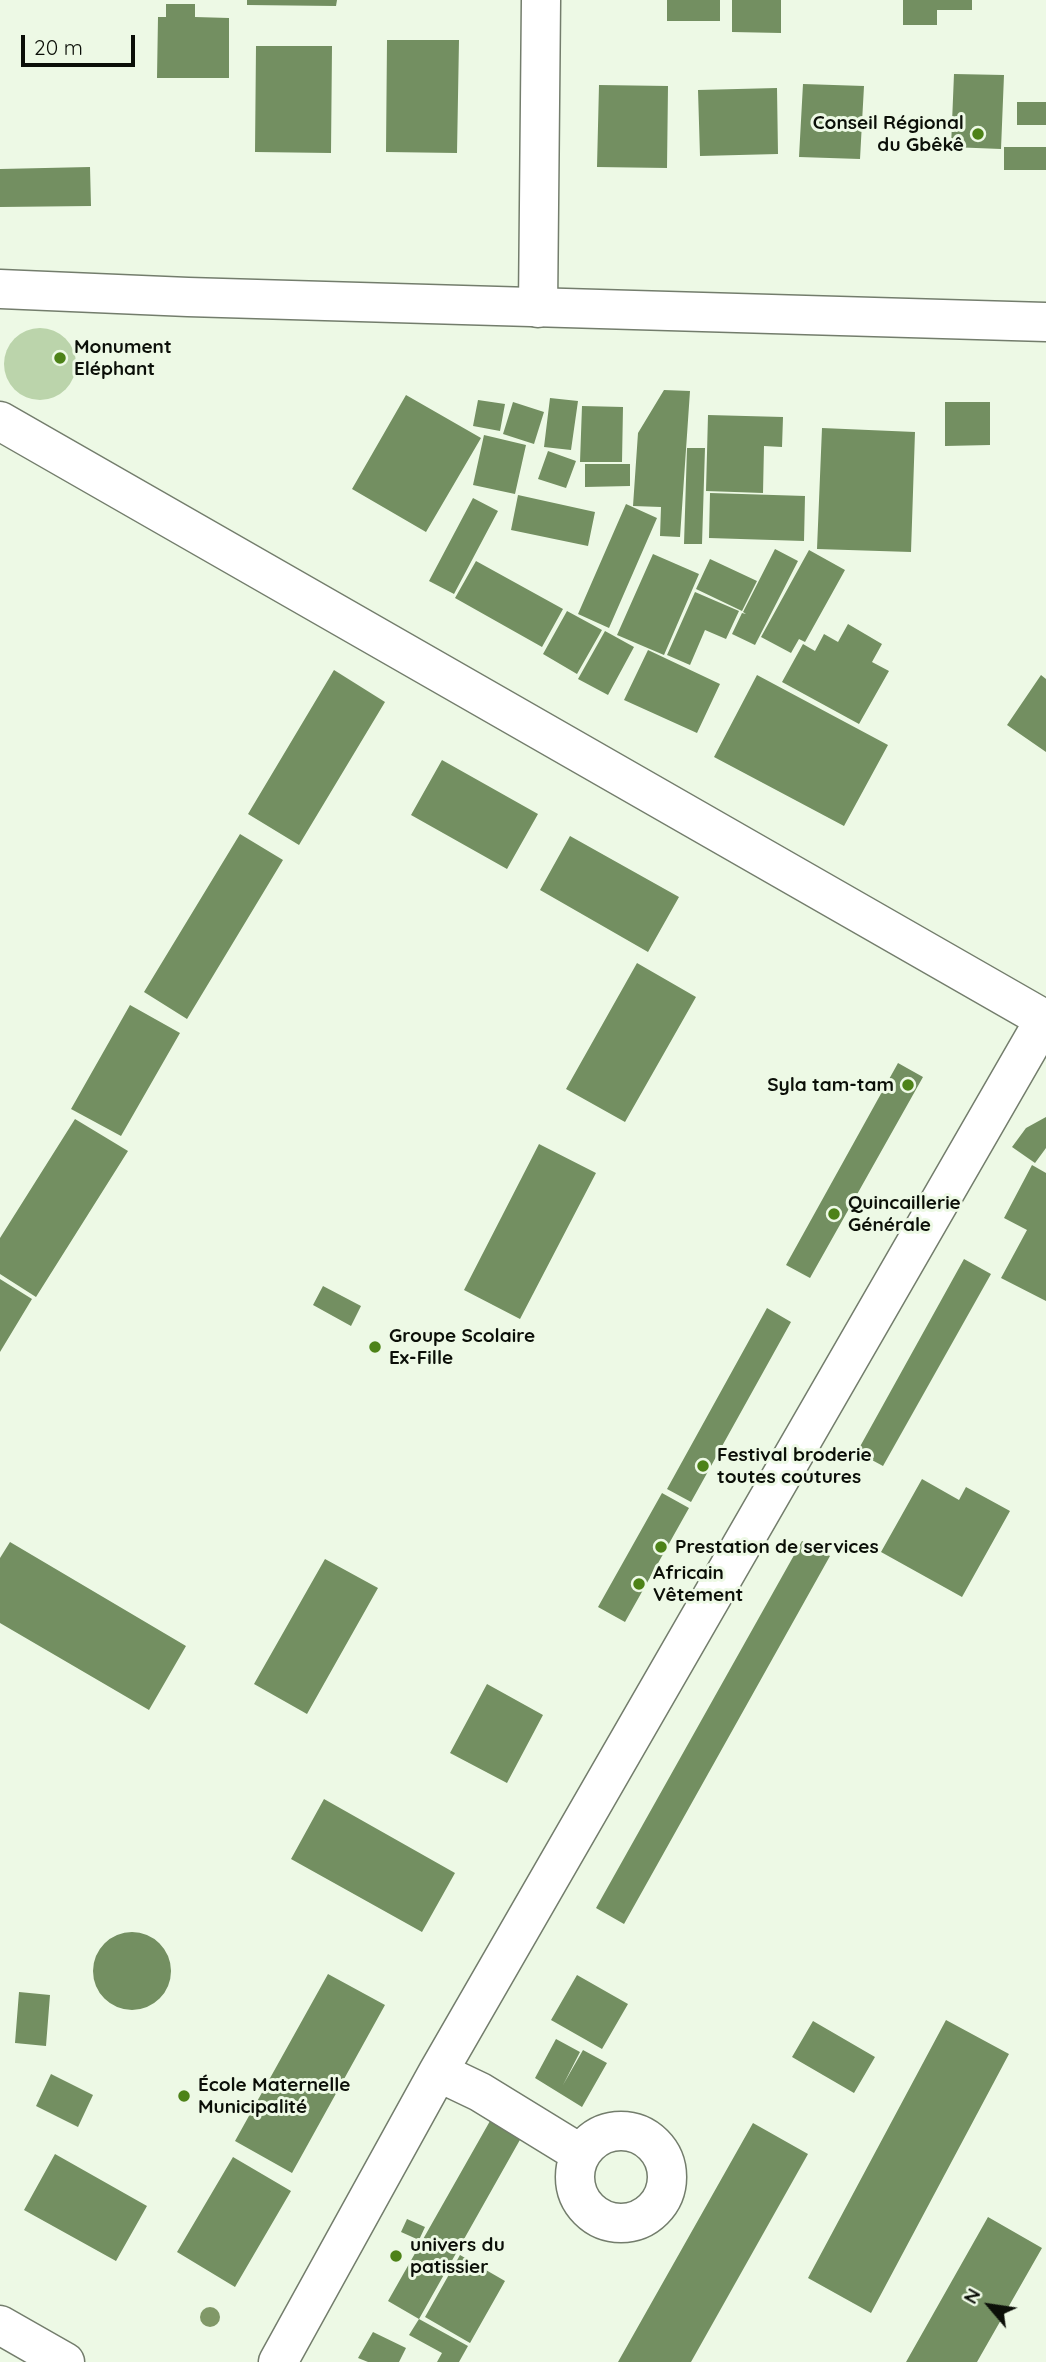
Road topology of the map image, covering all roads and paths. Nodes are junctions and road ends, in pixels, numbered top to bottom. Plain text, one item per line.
1 (541, 0) edge
2 (0, 289) edge
3 (538, 308) junction
4 (1046, 322) edge
5 (0, 421) edge
6 (1046, 1019) edge
7 (438, 2072) junction
8 (581, 2154) dead end
9 (0, 2325) edge
10 (65, 2362) edge
11 (278, 2362) edge

1 - 3 street
2 - 3 street
3 - 4 street
5 - 6 street
6 - 7 street
7 - 8 street
7 - 11 street
9 - 10 street

